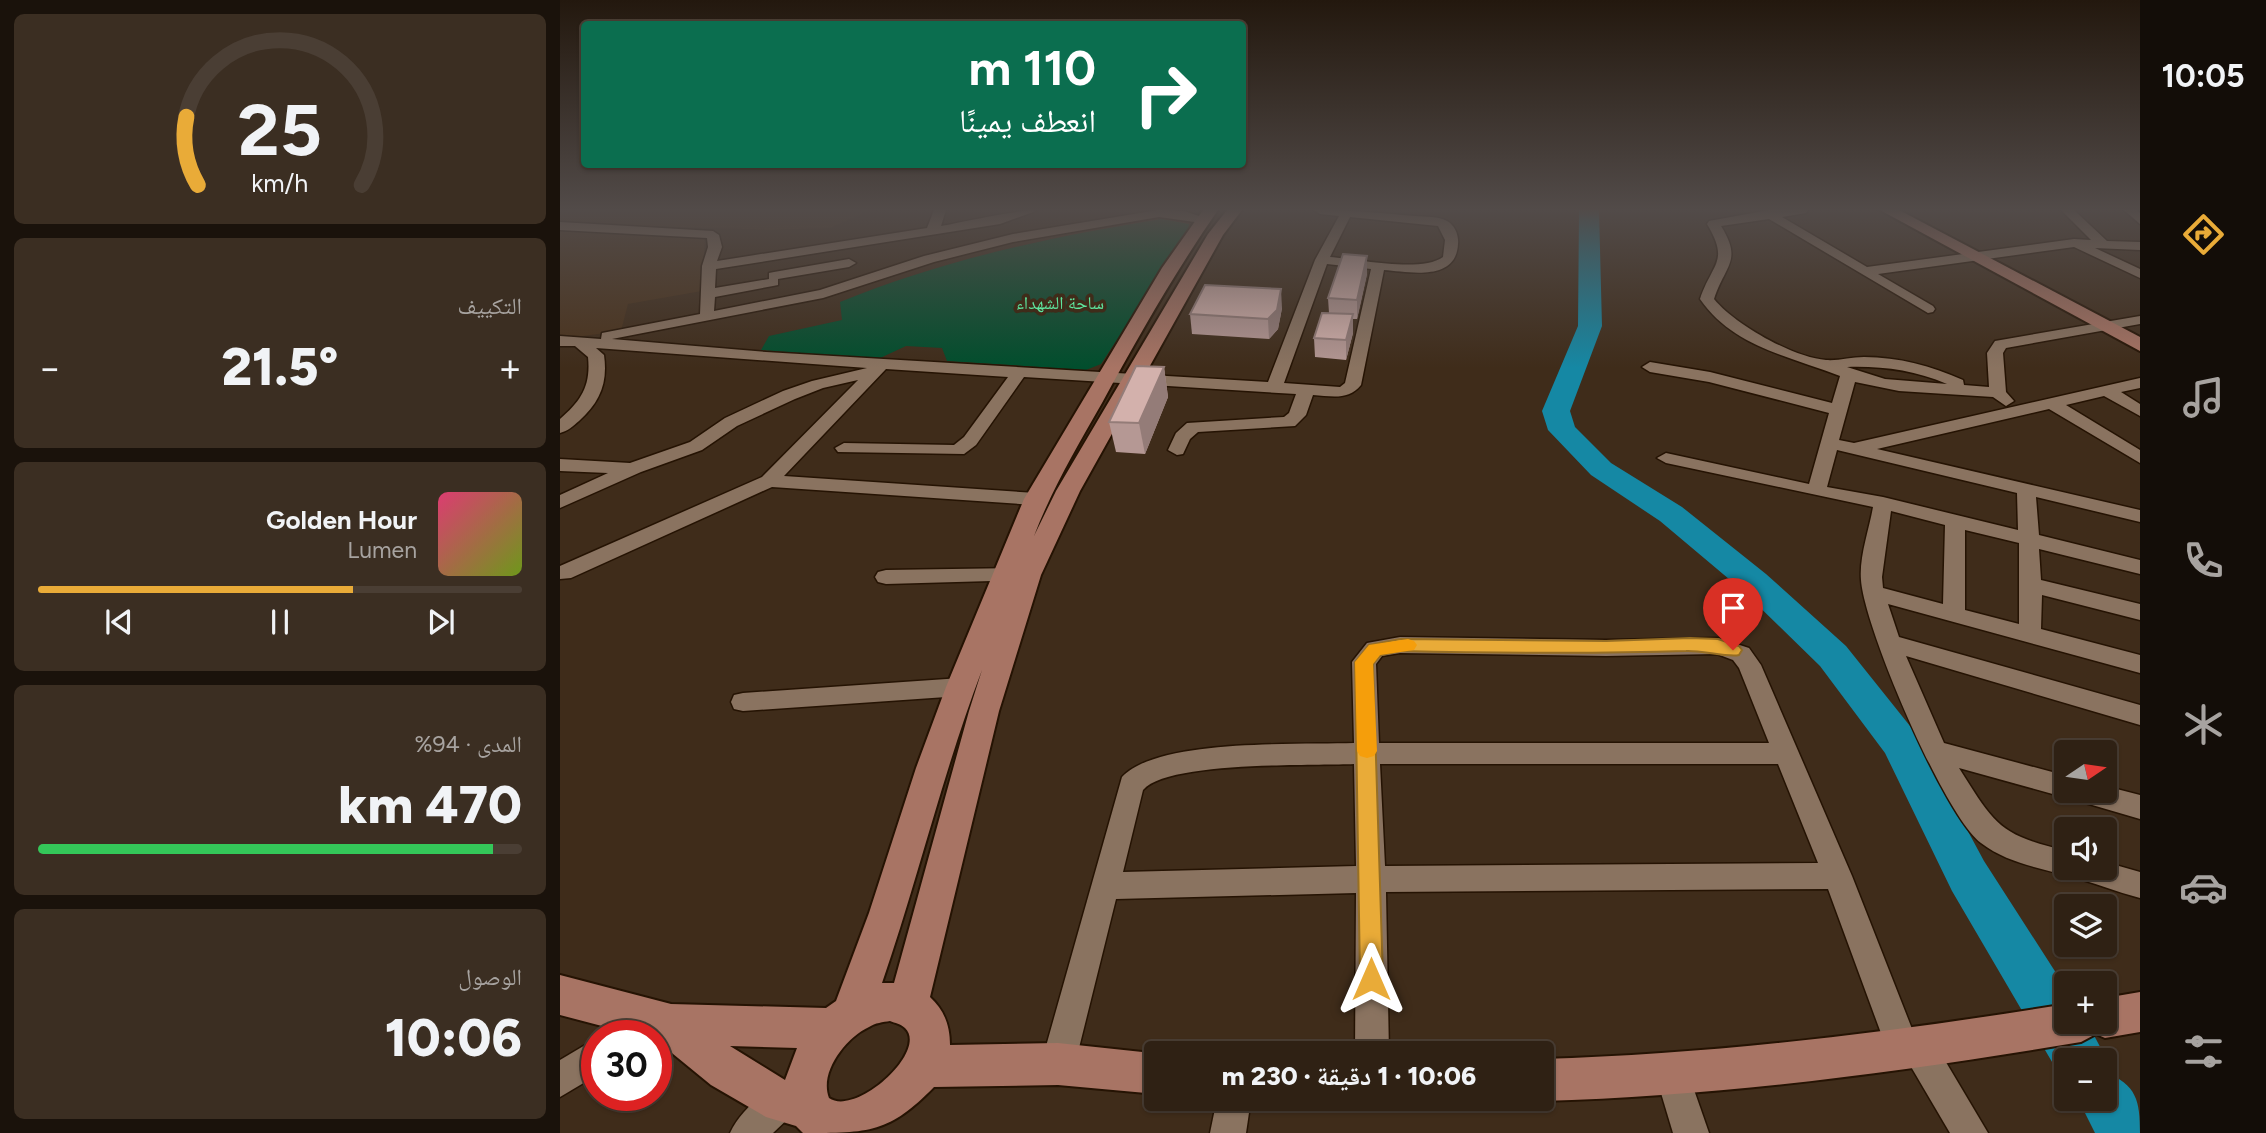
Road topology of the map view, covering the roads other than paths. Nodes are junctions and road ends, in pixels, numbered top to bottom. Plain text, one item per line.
1 (710, 263) edge
2 (729, 263) edge
3 (774, 263) edge
4 (849, 263) joint
5 (917, 263) edge
6 (1181, 263) edge
7 (1195, 263) edge
8 (1321, 263) edge
9 (1349, 263) edge
10 (1444, 263) edge
11 (1723, 263) edge
12 (1853, 263) edge
13 (1925, 263) edge
14 (1987, 263) edge
15 (2116, 263) edge
16 (709, 266) junction
17 (1378, 266) junction
18 (1867, 271) junction
19 (2140, 274) edge
20 (774, 279) junction
21 (853, 283) junction
22 (707, 294) junction
23 (777, 303) junction
24 (1928, 309) dead end
25 (707, 315) junction
26 (2140, 320) edge
27 (2108, 326) junction
28 (651, 327) junction
29 (1146, 331) junction
30 (560, 341) edge
31 (580, 343) junction
32 (644, 345) junction
33 (2140, 345) edge
34 (1822, 364) junction
35 (878, 367) junction
36 (1650, 367) dead end
37 (1020, 372) junction
38 (1849, 374) junction
39 (1120, 377) junction
40 (2140, 383) edge
41 (1275, 386) junction
42 (1971, 389) junction
43 (1306, 390) junction
44 (2107, 391) junction
45 (1998, 393) junction
46 (2050, 402) junction
47 (1839, 410) junction
48 (2019, 410) junction
49 (2140, 411) edge
50 (560, 428) edge
51 (1830, 443) junction
52 (844, 448) dead end
53 (1851, 449) junction
54 (1177, 450) dead end
55 (1666, 458) dead end
56 (2140, 458) edge
57 (560, 465) edge
58 (634, 468) junction
59 (769, 481) junction
60 (2026, 489) junction
61 (1816, 491) junction
62 (1036, 499) junction
63 (560, 502) edge
64 (1882, 503) junction
65 (2138, 514) edge
66 (1955, 521) junction
67 (2027, 539) junction
68 (2140, 567) edge
69 (564, 573) dead end
70 (1016, 575) junction
71 (886, 577) dead end
72 (2031, 585) junction
73 (1873, 593) junction
74 (2140, 612) edge
75 (1954, 613) junction
76 (2030, 633) junction
77 (1889, 643) junction
78 (2140, 664) edge
79 (961, 687) junction
80 (743, 702) dead end
81 (2140, 715) edge
82 (1935, 751) junction
83 (1367, 752) junction
84 (1787, 754) junction
85 (2054, 783) edge
86 (2118, 801) edge
87 (2140, 807) edge
88 (2054, 860) edge
89 (1838, 876) junction
90 (2117, 878) edge
91 (1371, 879) junction
92 (2140, 885) edge
93 (1106, 886) junction
94 (560, 995) edge
95 (908, 1004) junction
96 (2140, 1012) edge
97 (2117, 1016) edge
98 (631, 1020) edge
99 (841, 1021) junction
100 (672, 1025) edge
101 (2054, 1027) edge
102 (672, 1040) edge
103 (1372, 1041) edge
104 (1920, 1049) junction
105 (1058, 1064) junction
106 (581, 1066) edge
107 (927, 1066) junction
108 (1144, 1072) edge
109 (1672, 1073) junction
110 (560, 1080) edge
111 (1554, 1080) edge
112 (1232, 1111) edge
113 (810, 1116) edge
114 (886, 1123) edge
115 (748, 1133) edge
116 (1228, 1133) edge
117 (1691, 1133) edge
118 (1970, 1133) edge

1 - 16 street
2 - 16 street
3 - 20 street
4 - 20 street
4 - 21 street
5 - 21 street
6 - 29 main road
7 - 29 main road
8 - 41 street
9 - 17 street
10 - 17 street
11 - 34 street
12 - 18 street
13 - 18 street
14 - 27 main road
15 - 19 street
16 - 22 street
17 - 43 street
18 - 24 street
20 - 22 street
20 - 23 street
21 - 23 street
22 - 25 street
23 - 25 street
25 - 28 street
26 - 27 street
27 - 33 main road
27 - 45 street
28 - 31 street
28 - 32 street
29 - 39 main road
30 - 31 street
31 - 32 street
31 - 50 street
32 - 35 street
34 - 38 street
34 - 42 street
35 - 37 street
35 - 58 street
35 - 59 street
36 - 47 street
37 - 39 street
37 - 52 street
38 - 42 street
38 - 47 street
39 - 41 street
39 - 62 main road
39 - 70 main road
40 - 44 street
41 - 43 street
42 - 45 street
43 - 54 street
44 - 46 street
44 - 49 street
45 - 48 street
46 - 48 street
46 - 56 street
47 - 51 street
48 - 53 street
51 - 53 street
51 - 61 street
53 - 60 street
55 - 61 street
57 - 58 street
58 - 63 street
59 - 62 street
59 - 69 street
60 - 65 street
60 - 67 street
61 - 64 street
62 - 70 main road
64 - 66 street
64 - 73 street
66 - 67 street
66 - 75 street
67 - 68 street
67 - 72 street
70 - 71 street
70 - 79 main road
70 - 95 main road
72 - 74 street
72 - 76 street
73 - 75 street
73 - 77 street
75 - 76 street
76 - 78 street
77 - 81 street
77 - 82 street
79 - 80 street
79 - 99 main road
82 - 85 street
82 - 88 street
83 - 84 street
83 - 84 street
83 - 91 street
83 - 93 street
84 - 89 street
86 - 87 street
89 - 91 street
89 - 104 street
90 - 92 street
91 - 93 street
91 - 103 street
93 - 105 street
94 - 98 main road
95 - 99 main road
95 - 107 main road
96 - 97 main road
99 - 100 main road
99 - 113 main road
101 - 104 main road
102 - 113 main road
104 - 109 main road
104 - 118 street
105 - 107 main road
105 - 108 main road
106 - 110 street
107 - 114 main road
109 - 111 main road
109 - 117 street
112 - 116 street
113 - 114 main road
113 - 115 street

